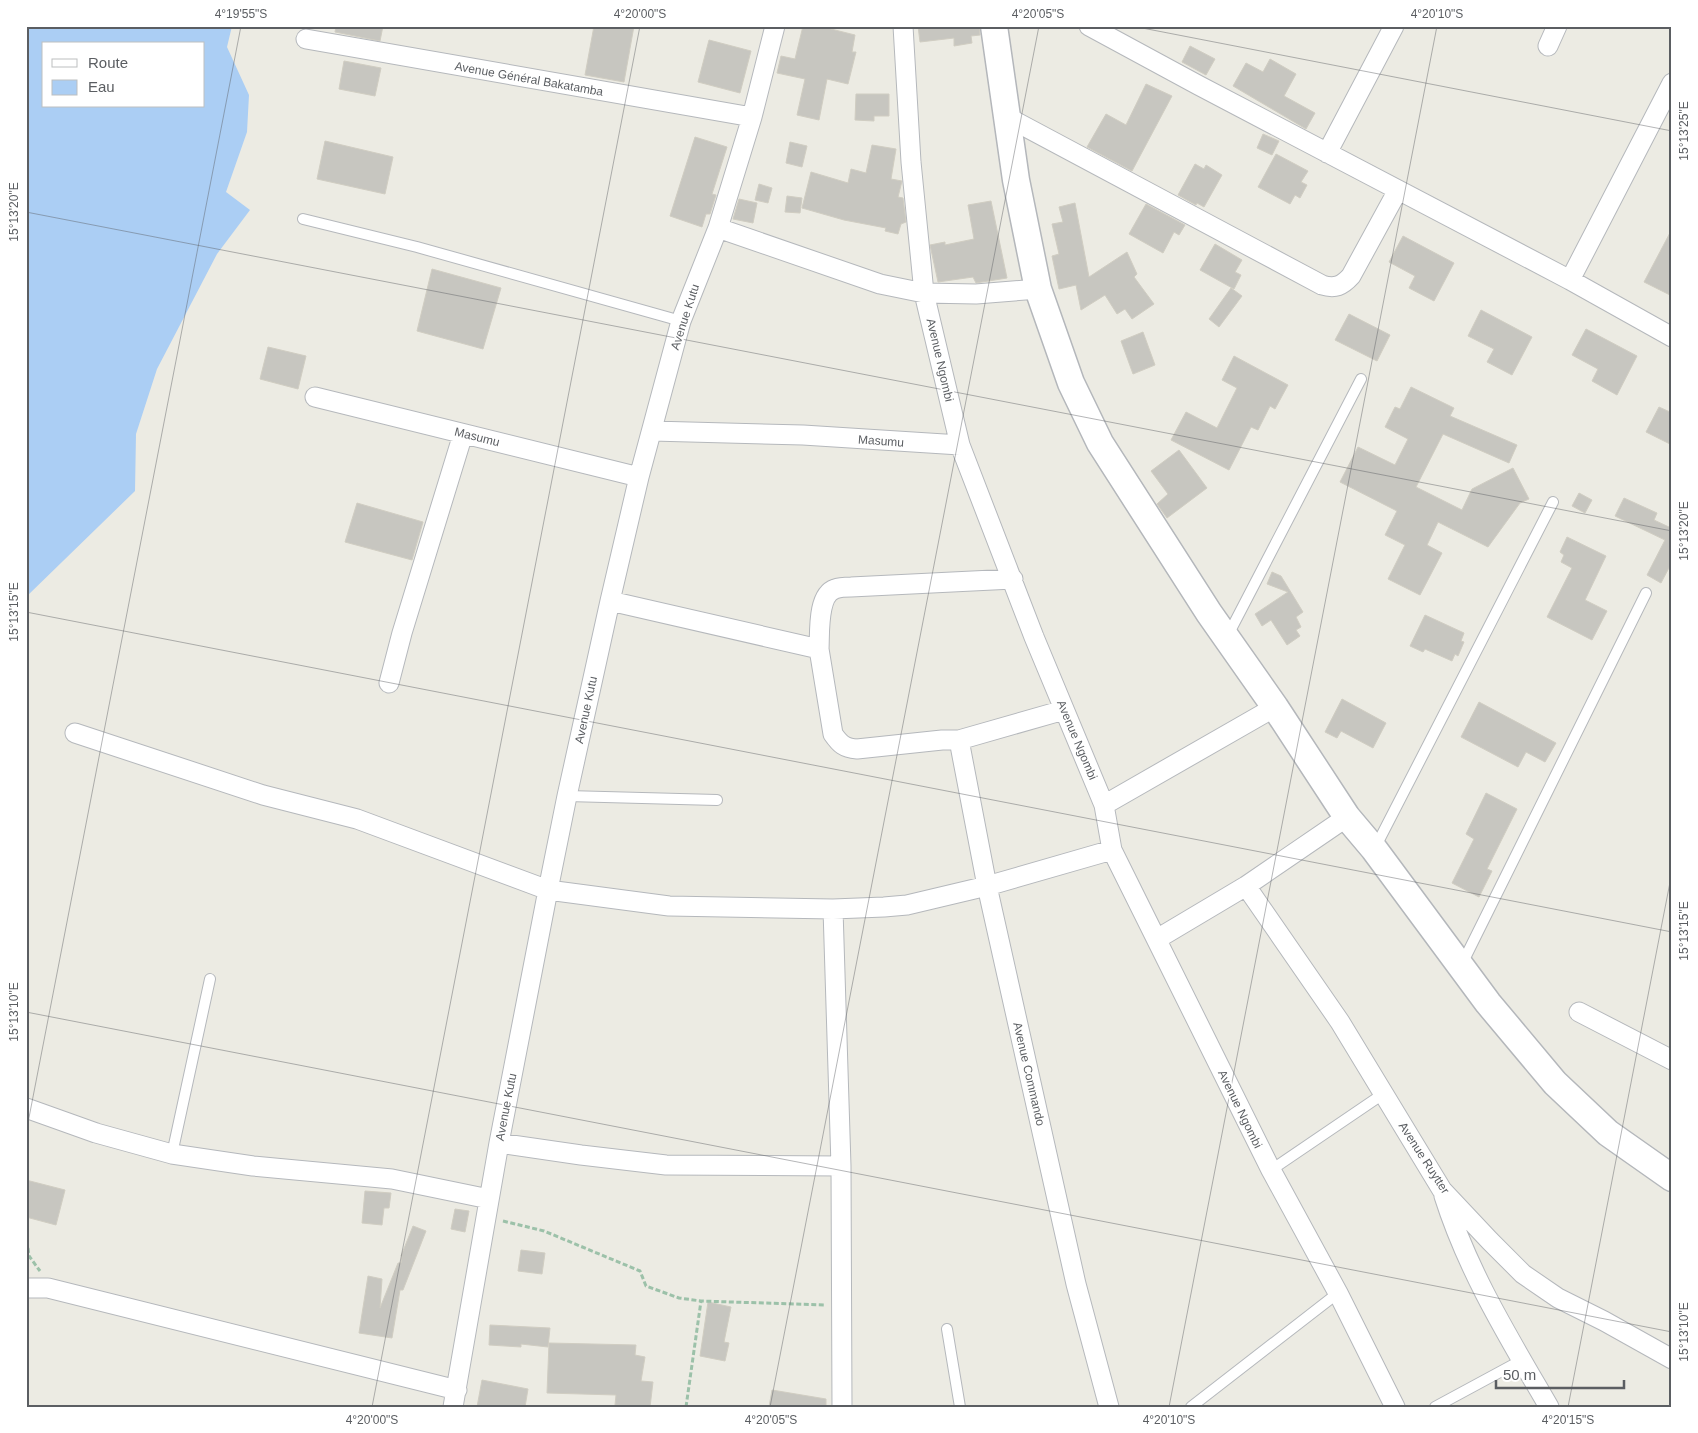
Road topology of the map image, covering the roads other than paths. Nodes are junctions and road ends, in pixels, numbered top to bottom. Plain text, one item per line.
1 (775, 26) edge
2 (903, 26) edge
3 (994, 26) edge
4 (1394, 26) edge
5 (1558, 26) edge
6 (1093, 27) edge
7 (306, 39) dead end
8 (1548, 46) dead end
9 (1672, 83) edge
10 (752, 117) junction
11 (1007, 117) junction
12 (1327, 153) junction
13 (1398, 190) junction
14 (303, 219) dead end
15 (718, 228) junction
16 (1570, 280) junction
17 (1038, 289) junction
18 (924, 293) junction
19 (682, 320) junction
20 (1672, 337) edge
21 (1361, 379) dead end
22 (315, 397) dead end
23 (652, 431) junction
24 (463, 434) junction
25 (960, 445) junction
26 (639, 477) junction
27 (1553, 502) dead end
28 (1013, 580) junction
29 (1646, 593) dead end
30 (610, 601) junction
31 (1227, 638) junction
32 (819, 649) junction
33 (389, 683) dead end
34 (1275, 707) junction
35 (1064, 710) junction
36 (74, 733) dead end
37 (959, 740) junction
38 (567, 796) junction
39 (717, 800) dead end
40 (1104, 805) junction
41 (1347, 817) junction
42 (1374, 849) junction
43 (1112, 850) junction
44 (987, 886) junction
45 (1246, 886) junction
46 (548, 890) junction
47 (833, 909) junction
48 (1157, 939) junction
49 (1461, 966) junction
50 (210, 979) dead end
51 (1579, 1012) dead end
52 (1672, 1060) edge
53 (1384, 1094) junction
54 (26, 1108) edge
55 (499, 1144) junction
56 (172, 1154) junction
57 (841, 1166) junction
58 (1271, 1170) junction
59 (1672, 1178) edge
60 (1442, 1190) junction
61 (488, 1208) junction
62 (26, 1288) edge
63 (1338, 1293) junction
64 (947, 1329) dead end
65 (1672, 1359) edge
66 (1522, 1360) junction
67 (455, 1398) edge
68 (1390, 1402) edge
69 (842, 1407) edge
70 (960, 1407) edge
71 (1109, 1407) edge
72 (1191, 1407) edge
73 (1435, 1407) edge
74 (1549, 1407) edge

1 - 10 street, Avenue Kutu
2 - 18 street, Avenue Ngombi
3 - 11 main road
4 - 12 street
5 - 8 street
6 - 12 street
7 - 10 street, Avenue Général Bakatamba
9 - 16 street
10 - 15 street, Avenue Kutu
11 - 13 street
11 - 17 main road
12 - 13 street
13 - 16 street
14 - 19 lane
15 - 18 street
15 - 19 street, Avenue Kutu
16 - 20 street
17 - 18 street
17 - 31 main road
18 - 25 street, Avenue Ngombi
19 - 23 street, Avenue Kutu
21 - 31 lane
22 - 24 street, Masumu
23 - 25 street, Masumu
23 - 26 street, Avenue Kutu
24 - 26 street, Masumu
24 - 33 street
25 - 28 street, Avenue Ngombi
26 - 30 street, Avenue Kutu
27 - 42 lane
28 - 32 street
28 - 35 street, Avenue Ngombi
29 - 49 lane
30 - 32 street
30 - 38 street, Avenue Kutu
31 - 34 main road
32 - 37 street
34 - 40 street
34 - 41 main road
35 - 37 street
35 - 40 street, Avenue Ngombi
36 - 46 street
37 - 44 street, Avenue Commando
38 - 39 lane
38 - 46 street, Avenue Kutu
40 - 43 street, Avenue Ngombi
41 - 42 main road
41 - 45 street
42 - 49 main road
43 - 44 street
43 - 48 street, Avenue Ngombi
44 - 47 street
44 - 71 street, Avenue Commando
45 - 48 street
45 - 53 street, Avenue Ruytter
46 - 47 street
46 - 55 street, Avenue Kutu
47 - 57 street
48 - 58 street, Avenue Ngombi
49 - 59 main road
50 - 56 lane
51 - 52 street
53 - 58 lane
53 - 60 street, Avenue Ruytter
54 - 56 street
55 - 57 street
55 - 61 street, Avenue Kutu
56 - 61 street
57 - 69 street
58 - 63 street, Avenue Ngombi
60 - 65 street, Avenue Ruytter
60 - 66 street
61 - 67 street, Avenue Kutu
62 - 67 street
63 - 68 street, Avenue Ngombi
63 - 72 lane
64 - 70 lane
66 - 73 lane
66 - 74 street

